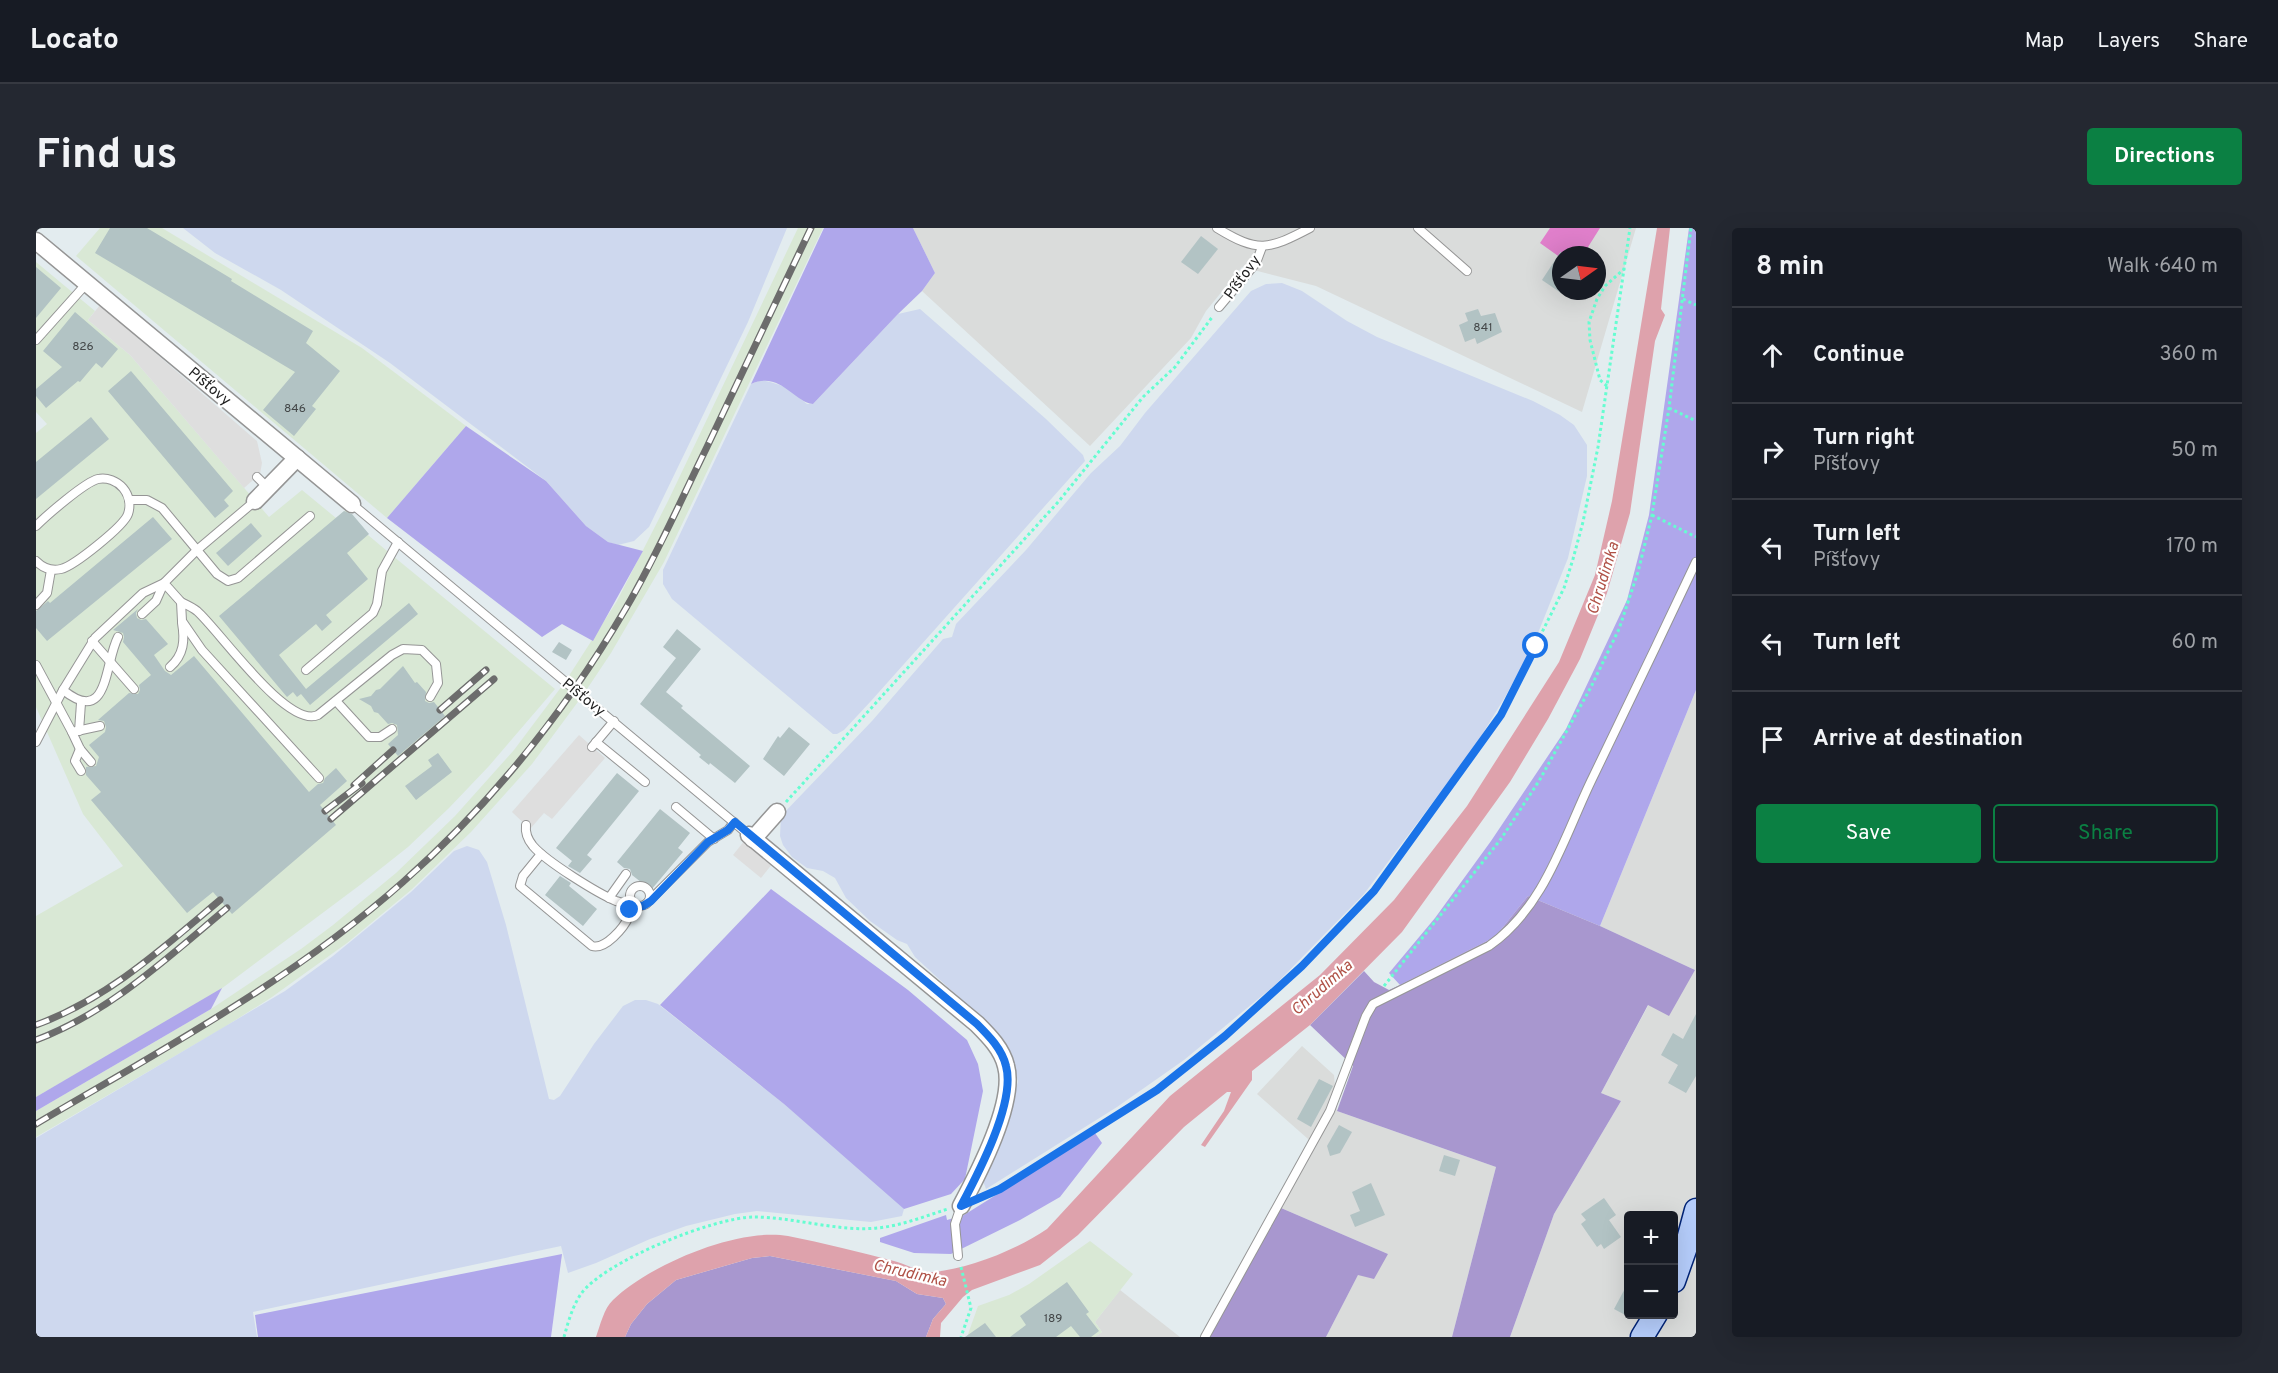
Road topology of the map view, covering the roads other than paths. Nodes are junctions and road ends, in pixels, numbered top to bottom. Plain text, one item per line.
1 (1217, 228) edge
2 (1310, 228) edge
3 (1418, 228) edge
4 (36, 241) edge
5 (1263, 247) junction
6 (1467, 271) dead end
7 (87, 283) junction
8 (1219, 307) road end
9 (141, 328) junction
10 (36, 340) edge
11 (149, 347) dead end
12 (297, 458) junction
13 (257, 477) dead end
14 (269, 489) junction
15 (129, 500) junction
16 (255, 501) joint
17 (352, 504) joint
18 (310, 516) dead end
19 (36, 526) edge
20 (398, 543) junction
21 (197, 550) junction
22 (36, 561) edge
23 (1696, 562) edge
24 (51, 570) junction
25 (164, 583) junction
26 (181, 602) junction
27 (36, 605) edge
28 (142, 614) dead end
29 (182, 621) junction
30 (118, 637) dead end
31 (92, 641) junction
32 (110, 661) junction
33 (36, 665) edge
34 (170, 667) dead end
35 (306, 669) dead end
36 (134, 688) dead end
37 (63, 690) junction
38 (430, 697) dead end
39 (336, 701) junction
40 (57, 703) junction
41 (81, 703) junction
42 (614, 721) junction
43 (100, 726) dead end
44 (392, 729) dead end
45 (76, 732) junction
46 (36, 742) edge
47 (80, 749) junction
48 (91, 762) dead end
49 (81, 771) dead end
50 (319, 778) dead end
51 (645, 782) dead end
52 (676, 807) dead end
53 (777, 812) road end
54 (735, 822) junction
55 (526, 825) dead end
56 (751, 837) junction
57 (714, 839) junction
58 (541, 854) junction
59 (626, 874) dead end
60 (609, 898) junction
61 (637, 903) junction
62 (961, 1206) joint
63 (1696, 1210) edge
64 (958, 1256) road end
65 (1678, 1270) edge
66 (1205, 1337) edge

1 - 5 lane, Píšťovy
2 - 5 lane, Píšťovy
3 - 6 lane
4 - 7 street, Píšťovy
5 - 8 lane, Píšťovy
7 - 9 street, Píšťovy
7 - 10 lane
9 - 11 lane
9 - 12 street, Píšťovy
12 - 14 street
12 - 17 street, Píšťovy
13 - 14 lane
14 - 16 street
15 - 19 lane
15 - 21 lane
15 - 24 lane
16 - 21 lane
17 - 20 lane, Píšťovy
18 - 21 lane
20 - 35 lane
20 - 42 lane, Píšťovy
21 - 25 lane
22 - 24 lane
23 - 66 lane
24 - 27 lane
25 - 26 lane
25 - 28 lane
25 - 31 lane
26 - 29 lane
26 - 39 lane
29 - 34 lane
29 - 50 lane
30 - 32 lane
31 - 32 lane
31 - 37 lane
32 - 36 lane
32 - 41 lane
33 - 40 lane
37 - 40 lane
37 - 41 lane
38 - 39 lane
39 - 44 lane
40 - 45 lane
40 - 46 lane
41 - 45 lane
42 - 51 lane
42 - 54 lane, Píšťovy
43 - 45 lane
45 - 47 lane
47 - 48 lane
47 - 49 lane
52 - 57 lane
53 - 56 street
54 - 56 lane, Píšťovy
54 - 57 lane
55 - 58 lane
56 - 62 street, Píšťovy
57 - 61 lane
58 - 60 lane
58 - 61 lane
59 - 60 lane
60 - 61 lane
62 - 64 lane
63 - 65 street

